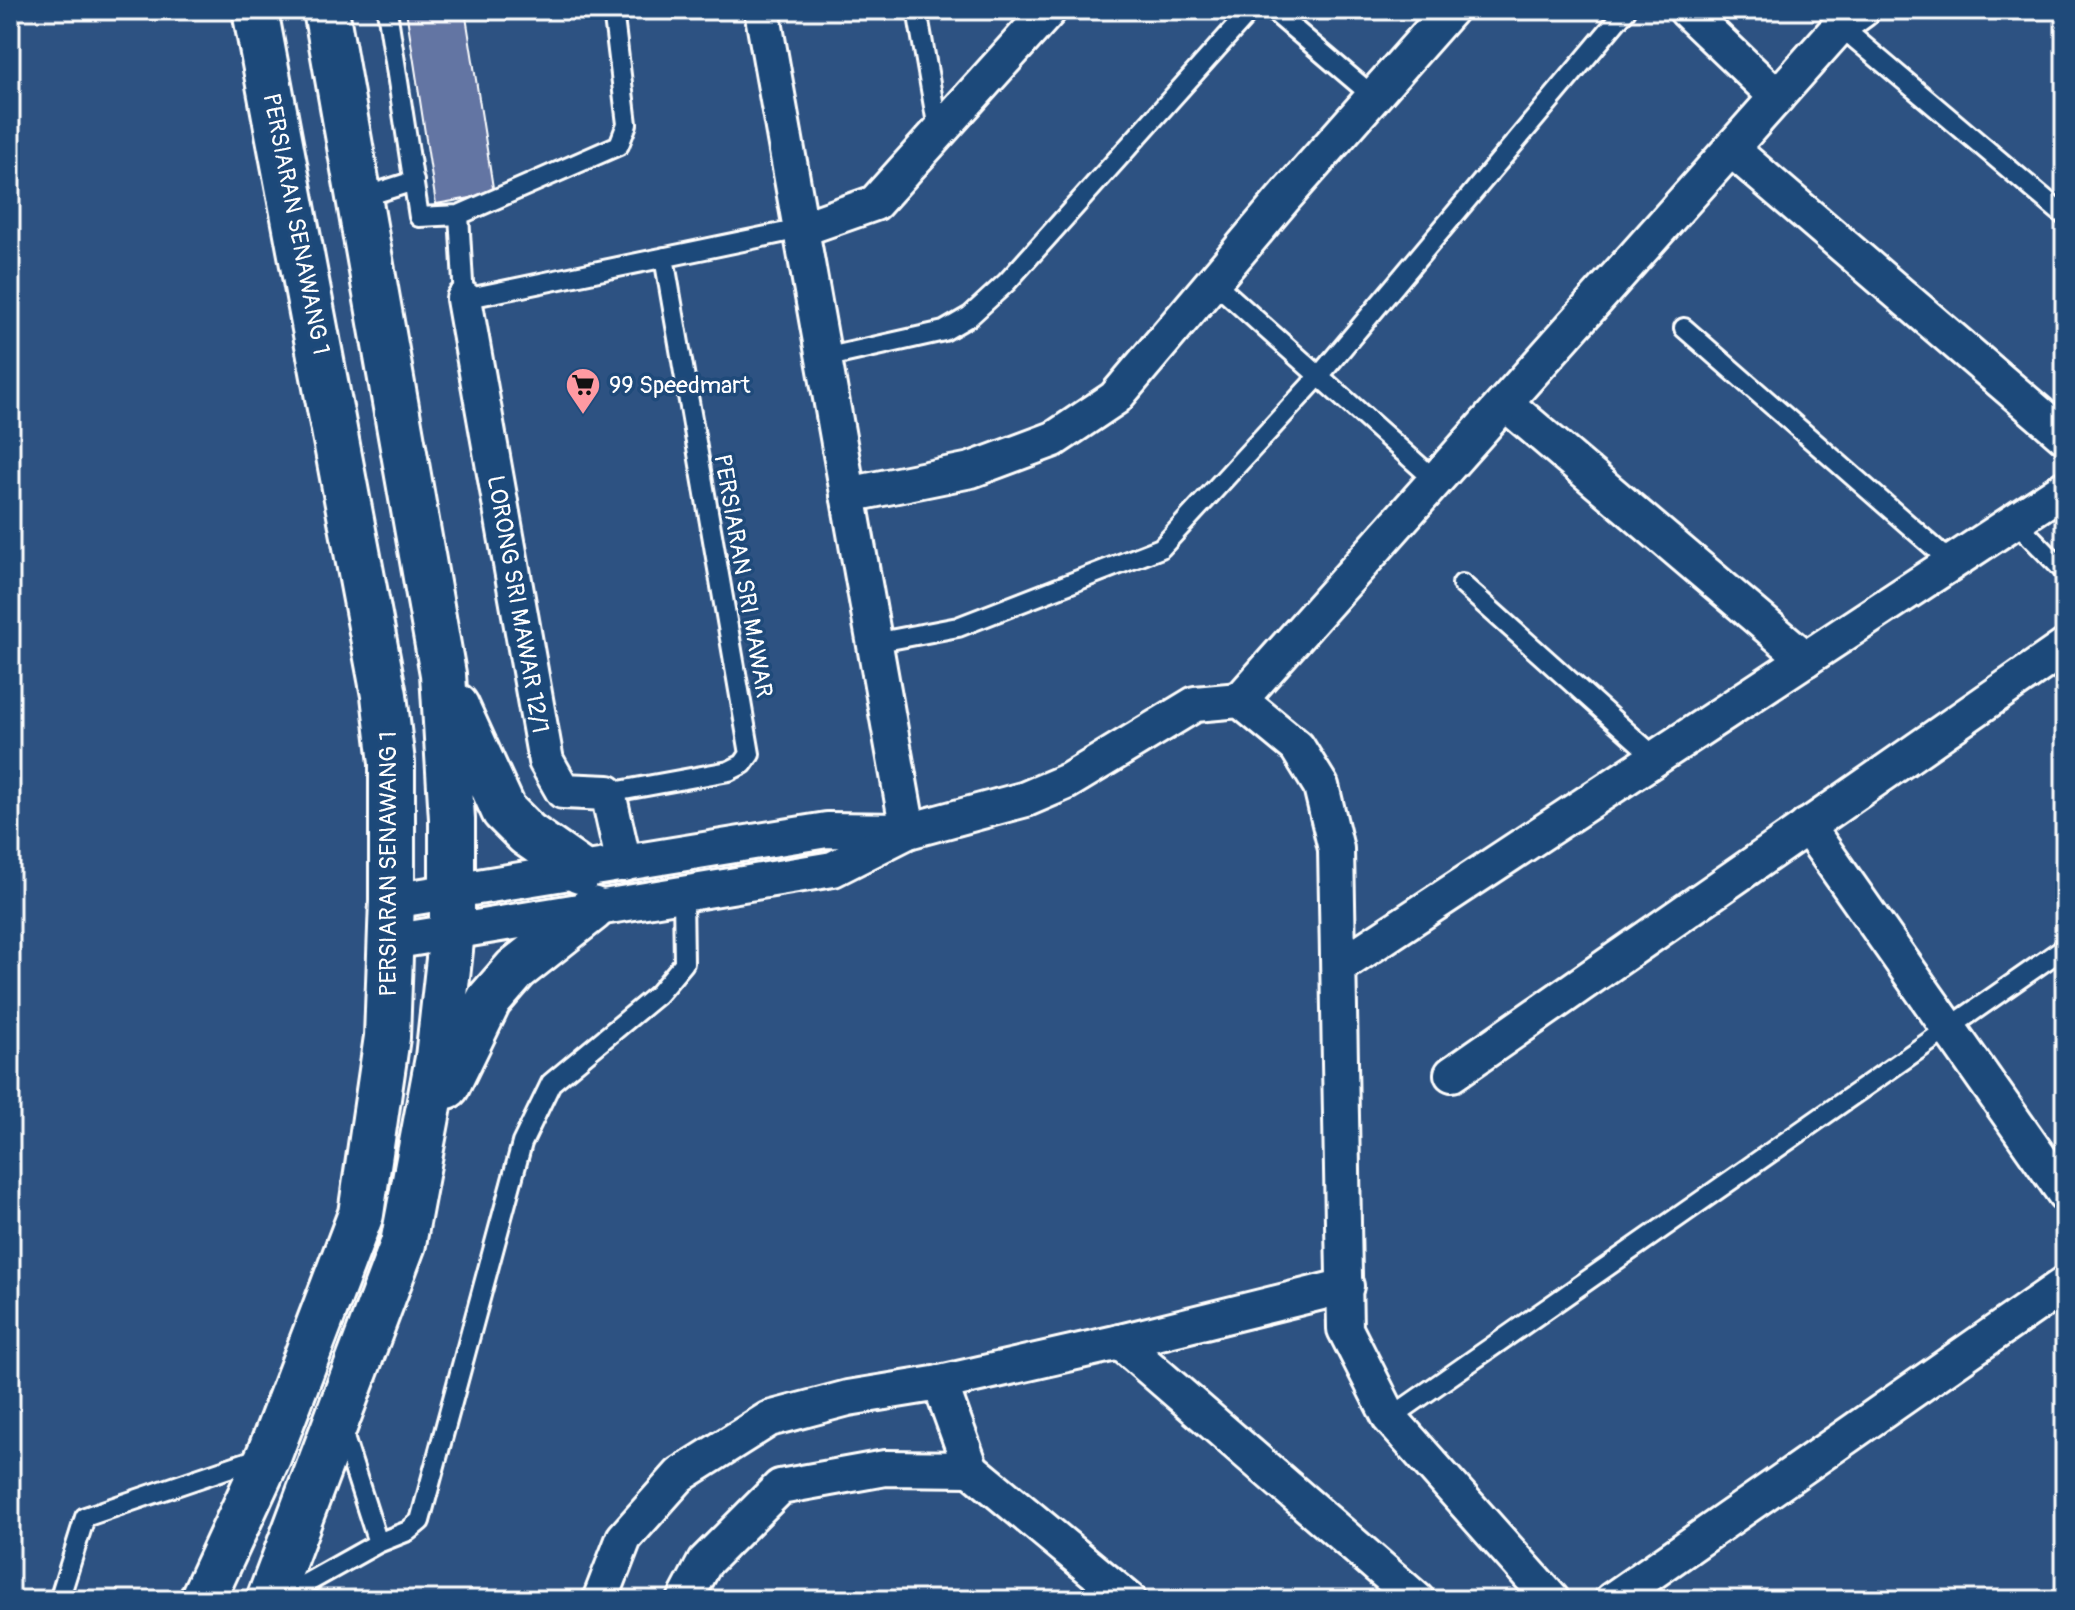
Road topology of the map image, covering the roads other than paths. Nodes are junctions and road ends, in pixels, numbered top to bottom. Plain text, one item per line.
1 (255, 10) edge
2 (326, 10) edge
3 (387, 10) edge
4 (613, 10) edge
5 (762, 10) edge
6 (917, 10) edge
7 (1049, 10) edge
8 (1251, 10) edge
9 (1272, 10) edge
10 (1450, 10) edge
11 (1626, 10) edge
12 (1686, 10) edge
13 (1851, 18) edge
14 (1374, 97) junction
15 (1777, 97) junction
16 (939, 135) junction
17 (1731, 149) junction
18 (414, 181) junction
19 (360, 198) junction
20 (459, 215) junction
21 (2065, 216) edge
22 (801, 229) junction
23 (664, 257) junction
24 (1214, 282) junction
25 (464, 299) junction
26 (1684, 328) dead end
27 (824, 358) junction
28 (1319, 376) junction
29 (1505, 403) junction
30 (2065, 436) edge
31 (1436, 481) junction
32 (2065, 488) edge
33 (848, 495) junction
34 (2015, 521) junction
35 (1952, 563) junction
36 (2065, 572) edge
37 (1462, 584) dead end
38 (874, 643) junction
39 (2065, 647) edge
40 (1806, 659) junction
41 (443, 674) junction
42 (1240, 700) junction
43 (1656, 758) junction
44 (608, 793) junction
45 (1807, 826) junction
46 (908, 831) junction
47 (624, 864) junction
48 (586, 890) junction
49 (683, 894) junction
50 (452, 912) junction
51 (392, 921) junction
52 (2065, 947) edge
53 (1340, 966) junction
54 (1949, 1028) junction
55 (1452, 1074) dead end
56 (420, 1144) junction
57 (2065, 1194) edge
58 (2065, 1284) edge
59 (1346, 1286) junction
60 (1120, 1342) junction
61 (940, 1383) junction
62 (337, 1417) junction
63 (1390, 1418) junction
64 (269, 1455) junction
65 (971, 1469) junction
66 (378, 1543) junction
67 (59, 1600) edge
68 (202, 1600) edge
69 (269, 1600) edge
70 (276, 1600) edge
71 (600, 1600) edge
72 (685, 1600) edge
73 (1129, 1600) edge
74 (1417, 1600) edge
75 (1552, 1600) edge
76 (1612, 1600) edge

1 - 51 main road, PERSIARAN SENAWANG 1
2 - 19 main road
3 - 18 lane
4 - 20 lane
5 - 22 street
6 - 16 lane
7 - 16 street
8 - 27 lane
9 - 14 lane
10 - 14 street
11 - 28 lane
12 - 15 street
13 - 15 street
13 - 21 lane
14 - 24 street
15 - 17 street
16 - 22 street
17 - 29 street
17 - 30 street
18 - 19 lane
18 - 20 lane
19 - 41 main road
20 - 25 lane
22 - 23 lane
22 - 27 street
23 - 25 lane
23 - 44 lane, PERSIARAN SRI MAWAR
24 - 28 lane
24 - 33 street
25 - 44 street, LORONG SRI MAWAR 12/1
26 - 35 lane
27 - 33 street
28 - 31 lane
28 - 38 lane
29 - 31 street
29 - 40 street
31 - 42 street
32 - 34 street
33 - 38 street
34 - 35 street
34 - 36 lane
35 - 40 street
37 - 43 lane
38 - 46 street
39 - 45 street
40 - 43 street
41 - 48 main road
41 - 50 main road
42 - 46 street
42 - 53 street
43 - 53 street
44 - 47 street
45 - 54 street
45 - 55 street
46 - 47 street
46 - 49 street
47 - 48 street
48 - 49 street
48 - 50 street
48 - 56 main road
49 - 66 lane
50 - 51 street
50 - 56 main road
51 - 64 main road, PERSIARAN SENAWANG 1
52 - 54 lane
53 - 59 street
54 - 57 street
54 - 63 lane
56 - 62 main road
58 - 76 street
59 - 60 street
59 - 63 street
60 - 61 street
60 - 74 street
61 - 65 street
61 - 71 street
62 - 66 lane
62 - 69 main road
63 - 75 street
64 - 67 lane
64 - 68 main road, PERSIARAN SENAWANG 1
65 - 72 street
65 - 73 street
66 - 70 lane

